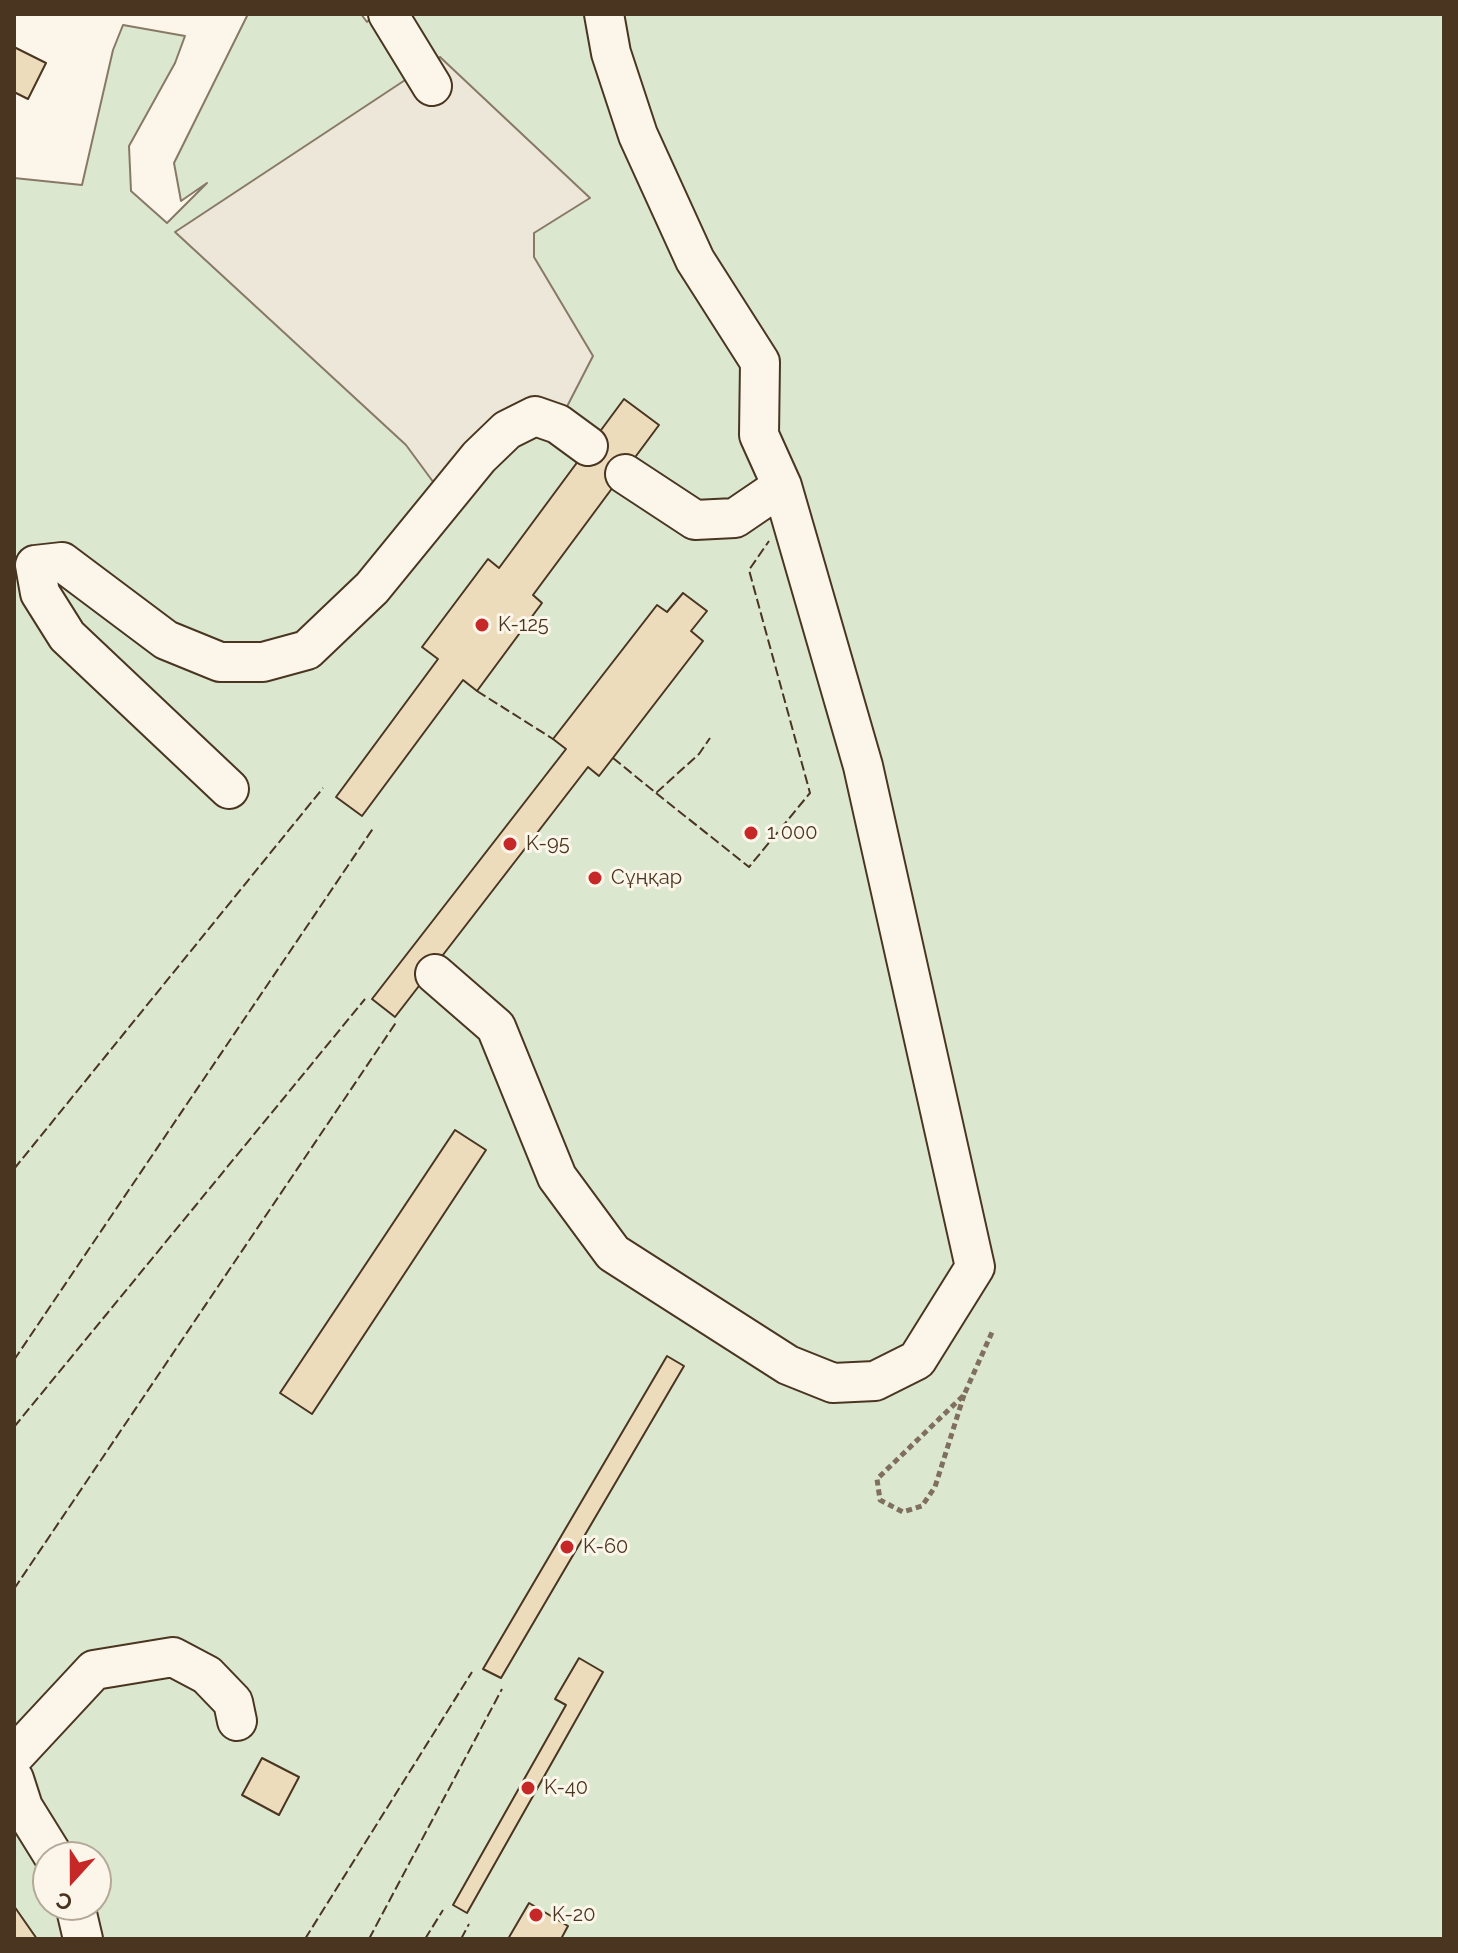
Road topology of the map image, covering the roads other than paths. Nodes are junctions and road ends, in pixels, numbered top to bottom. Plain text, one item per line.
1 (388, 14) edge
2 (604, 14) edge
3 (432, 86) dead end
4 (588, 446) dead end
5 (625, 474) dead end
6 (782, 486) junction
7 (229, 789) dead end
8 (435, 974) dead end
9 (237, 1721) dead end
10 (14, 1756) edge
11 (14, 1779) edge
12 (44, 1841) edge

1 - 3 street
2 - 6 street
4 - 7 street
5 - 6 street
6 - 8 street
9 - 10 street
11 - 12 street

